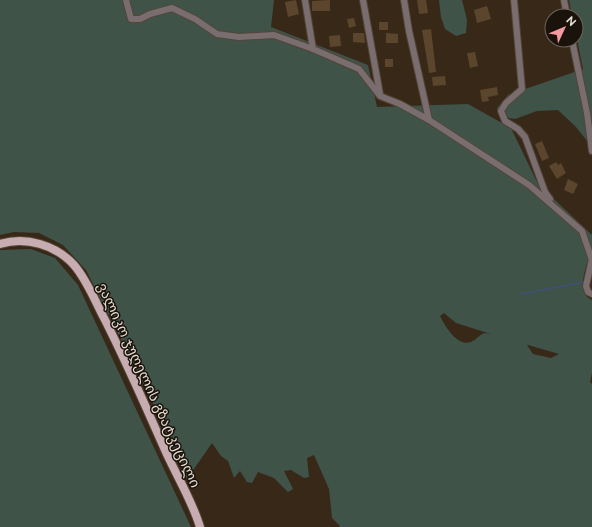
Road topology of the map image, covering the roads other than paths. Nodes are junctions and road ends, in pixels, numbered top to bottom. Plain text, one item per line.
1 (126, 0) edge
2 (305, 0) edge
3 (363, 0) edge
4 (404, 0) edge
5 (514, 0) edge
6 (574, 48) edge
7 (313, 49) junction
8 (380, 96) junction
9 (428, 120) junction
10 (592, 151) edge
11 (554, 205) junction
12 (0, 244) edge
13 (592, 260) edge
14 (592, 294) edge
15 (200, 527) edge

1 - 7 street
2 - 7 street
3 - 8 street
4 - 9 street
5 - 11 street
6 - 10 street
7 - 8 street
8 - 9 street
9 - 11 street
11 - 13 street
12 - 15 main road, ვალიკო ჯუღელის გზატკეცილი
13 - 14 street

